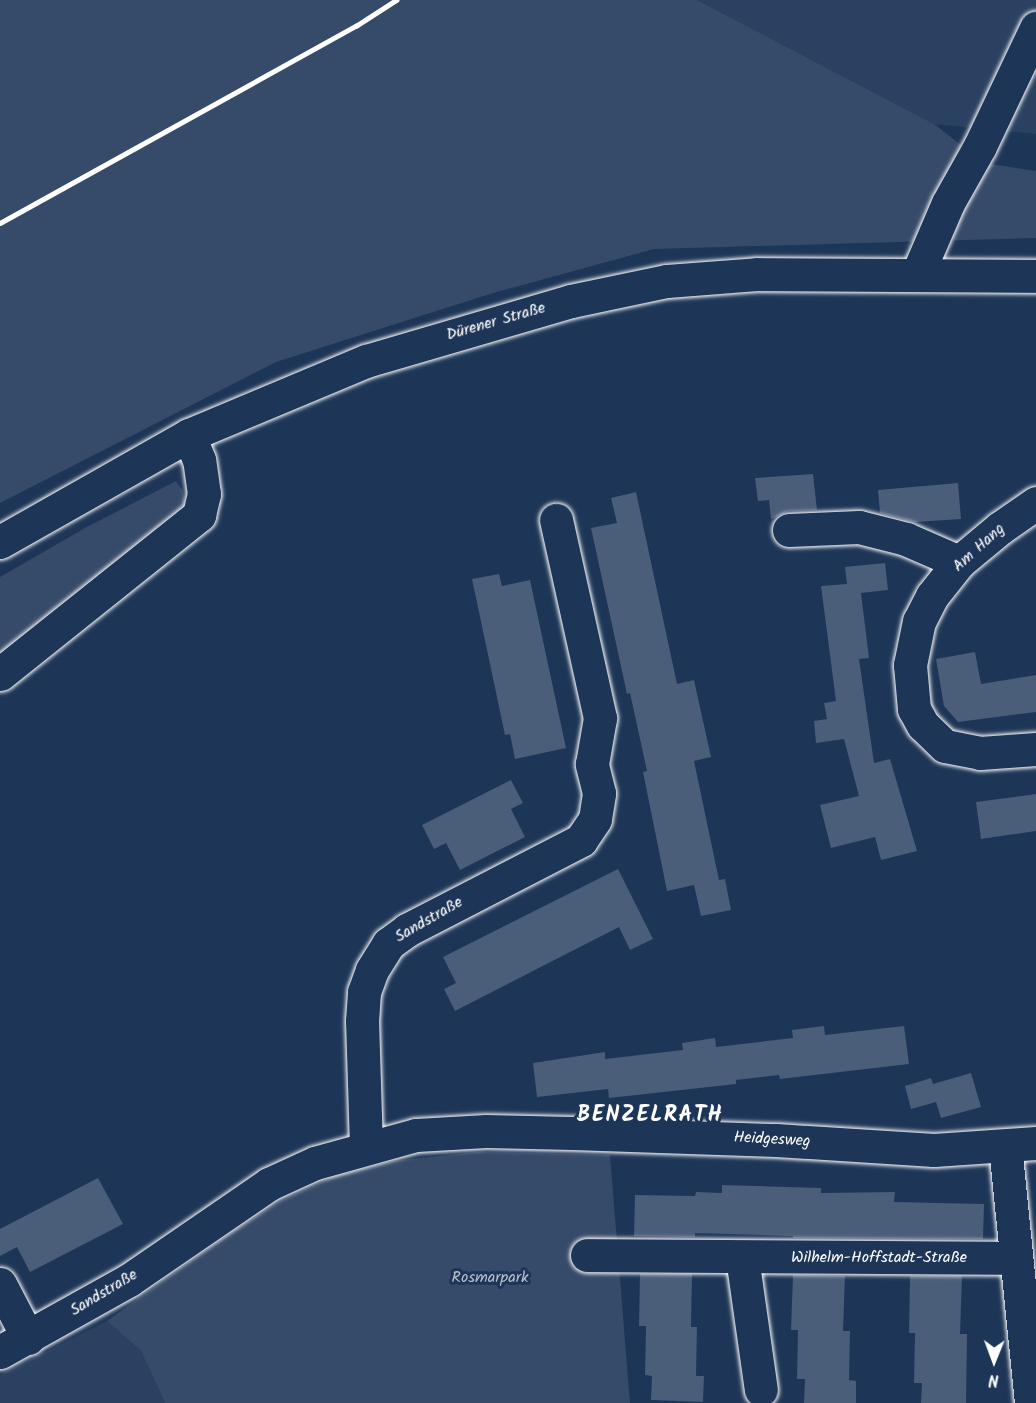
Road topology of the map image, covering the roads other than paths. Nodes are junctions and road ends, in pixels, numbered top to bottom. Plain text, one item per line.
1 (1036, 28) edge
2 (917, 275) junction
3 (1036, 276) edge
4 (189, 435) junction
5 (1036, 503) edge
6 (556, 520) dead end
7 (789, 530) dead end
8 (0, 542) edge
9 (959, 562) junction
10 (0, 674) edge
11 (1036, 749) edge
12 (1021, 1145) edge
13 (366, 1147) junction
14 (586, 1255) dead end
15 (742, 1257) junction
16 (1016, 1258) junction
17 (0, 1284) edge
18 (14, 1345) edge
19 (761, 1390) dead end
20 (1031, 1403) edge

1 - 2 street
2 - 3 street, Dürener Straße
2 - 4 street, Dürener Straße
4 - 8 street, Dürener Straße
4 - 10 street
5 - 9 street, Am Hang
6 - 13 street, Sandstraße
7 - 9 street
9 - 11 street, Am Hang
12 - 13 street, Heidgesweg
12 - 16 street
13 - 18 street, Sandstraße
14 - 15 street, Wilhelm-Hoffstadt-Straße
15 - 16 street, Wilhelm-Hoffstadt-Straße
15 - 19 street
16 - 20 street
17 - 18 street, Sandstraße

